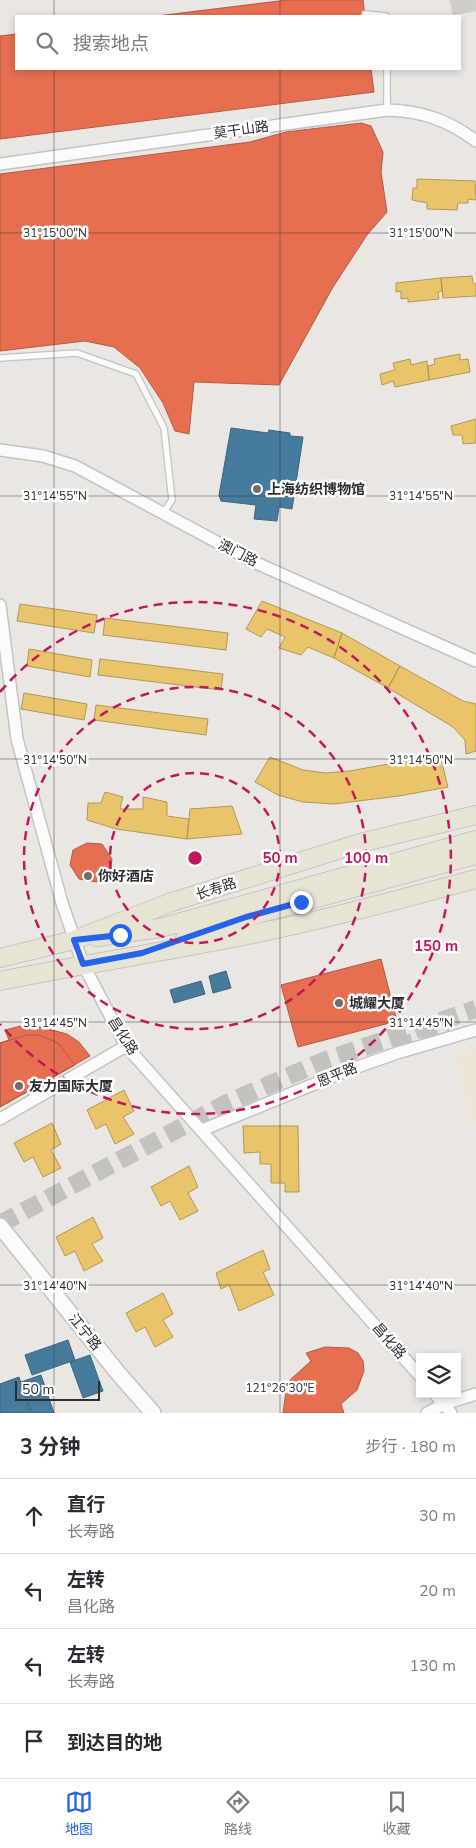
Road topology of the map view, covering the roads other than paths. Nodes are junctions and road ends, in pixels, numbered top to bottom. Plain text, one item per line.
1 (365, 14) dead end
2 (376, 15) edge
3 (387, 70) edge
4 (387, 110) junction
5 (476, 141) edge
6 (0, 164) edge
7 (0, 358) edge
8 (0, 450) edge
9 (163, 513) junction
10 (0, 605) edge
11 (2, 633) edge
12 (476, 661) edge
13 (476, 816) edge
14 (476, 840) edge
15 (476, 854) edge
16 (476, 878) edge
17 (299, 896) junction
18 (74, 940) junction
19 (142, 953) junction
20 (0, 958) edge
21 (83, 964) junction
22 (0, 981) edge
23 (476, 1030) edge
24 (126, 1046) junction
25 (0, 1119) edge
26 (202, 1130) junction
27 (3, 1234) edge
28 (416, 1371) edge
29 (476, 1394) edge
30 (438, 1398) edge
31 (447, 1408) edge
32 (153, 1413) edge
33 (427, 1413) edge

1 - 2 lane
3 - 4 lane
4 - 5 street, 莫干山路
4 - 6 street, 莫干山路
7 - 9 lane
8 - 9 street, 澳门路
9 - 12 street, 澳门路
10 - 11 street, 昌化路
11 - 18 street, 昌化路
13 - 18 main road, 长寿路
14 - 17 main road, 长寿路
15 - 17 main road, 长寿路
16 - 19 main road, 长寿路
17 - 18 main road, 长寿路
17 - 19 main road, 长寿路
18 - 20 main road, 长寿路
18 - 21 street, 昌化路
19 - 21 main road, 长寿路
21 - 22 main road, 长寿路
21 - 24 street, 昌化路
23 - 26 street, 恩平路
24 - 25 street
24 - 26 street, 昌化路
26 - 28 street, 昌化路
27 - 32 main road, 江宁路
29 - 31 street
30 - 31 street
31 - 33 street

